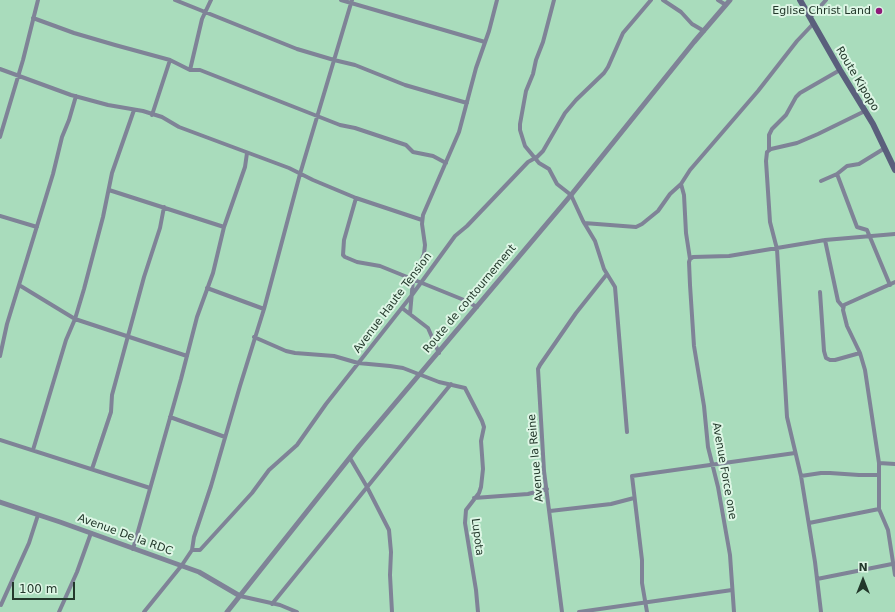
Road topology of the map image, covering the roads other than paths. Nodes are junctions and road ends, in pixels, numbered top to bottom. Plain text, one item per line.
1 (38, 0) edge
2 (175, 0) edge
3 (211, 0) edge
4 (341, 0) edge
5 (496, 0) edge
6 (554, 0) edge
7 (651, 0) edge
8 (663, 0) edge
9 (718, 0) edge
10 (730, 0) edge
11 (800, 0) edge
12 (826, 0) edge
13 (352, 2) edge
14 (726, 5) junction
15 (205, 12) junction
16 (33, 18) junction
17 (810, 18) junction
18 (813, 24) junction
19 (704, 31) junction
20 (484, 42) junction
21 (170, 60) junction
22 (334, 60) junction
23 (0, 69) edge
24 (190, 70) junction
25 (840, 70) junction
26 (18, 76) junction
27 (76, 96) junction
28 (467, 103) junction
29 (134, 110) junction
30 (865, 111) junction
31 (152, 115) junction
32 (318, 116) junction
33 (0, 137) edge
34 (885, 148) junction
35 (769, 150) junction
36 (247, 153) junction
37 (535, 158) junction
38 (446, 163) junction
39 (895, 170) edge
40 (300, 174) junction
41 (837, 174) junction
42 (821, 181) dead end
43 (681, 184) junction
44 (109, 190) junction
45 (571, 195) junction
46 (356, 198) junction
47 (164, 207) junction
48 (0, 216) edge
49 (422, 220) junction
50 (584, 223) junction
51 (37, 227) junction
52 (224, 227) junction
53 (895, 234) edge
54 (869, 236) junction
55 (825, 240) junction
56 (777, 249) junction
57 (690, 259) junction
58 (607, 274) junction
59 (413, 280) junction
60 (895, 282) edge
61 (420, 283) junction
62 (19, 285) junction
63 (890, 285) junction
64 (207, 288) junction
65 (820, 292) dead end
66 (412, 295) junction
67 (476, 307) junction
68 (843, 307) junction
69 (402, 308) junction
70 (264, 309) junction
71 (410, 314) junction
72 (74, 319) junction
73 (128, 337) junction
74 (254, 337) junction
75 (439, 352) junction
76 (860, 353) junction
77 (0, 356) edge
78 (187, 356) junction
79 (358, 363) junction
80 (421, 374) junction
81 (451, 384) junction
82 (170, 417) junction
83 (627, 432) dead end
84 (224, 437) junction
85 (0, 440) edge
86 (34, 450) junction
87 (796, 453) junction
88 (350, 458) junction
89 (879, 463) junction
90 (713, 464) junction
91 (895, 464) edge
92 (92, 468) junction
93 (878, 475) junction
94 (801, 476) junction
95 (367, 487) junction
96 (150, 488) junction
97 (546, 489) junction
98 (474, 498) junction
99 (634, 498) junction
100 (0, 502) edge
101 (879, 509) junction
102 (550, 511) junction
103 (38, 515) junction
104 (809, 522) junction
105 (91, 533) junction
106 (133, 549) junction
107 (192, 550) junction
108 (892, 564) junction
109 (181, 567) junction
110 (895, 575) edge
111 (817, 579) junction
112 (732, 590) junction
113 (240, 596) junction
114 (646, 603) junction
115 (272, 604) junction
116 (1, 605) dead end
117 (59, 612) edge
118 (144, 612) edge
119 (227, 612) edge
120 (296, 612) edge
121 (392, 612) edge
122 (478, 612) edge
123 (562, 612) edge
124 (579, 612) edge
125 (647, 612) edge
126 (734, 612) edge
127 (820, 612) edge

1 - 16 street
2 - 15 street
3 - 15 street
4 - 13 street
5 - 20 street
6 - 37 street
7 - 37 street, Avenue Haute Tension
8 - 19 street
9 - 14 street
10 - 14 street, Route de contournement
11 - 17 main road, Route Kipopo
12 - 17 street
13 - 20 street
13 - 22 street
14 - 19 street, Route de contournement
15 - 22 street
15 - 24 street
16 - 21 street
16 - 26 street
17 - 18 main road, Route Kipopo
18 - 25 main road, Route Kipopo
18 - 43 street
19 - 45 street, Route de contournement
20 - 28 street
21 - 24 street
21 - 31 street
22 - 28 street
22 - 32 street
23 - 26 street
24 - 32 street
25 - 30 main road, Route Kipopo
25 - 35 street
26 - 27 street
26 - 33 street
27 - 29 street
27 - 51 street
28 - 38 street
29 - 31 street
29 - 44 street
30 - 34 main road, Route Kipopo
30 - 35 street
31 - 36 street
32 - 38 street
32 - 40 street
34 - 39 main road, Route Kipopo
34 - 41 street
35 - 56 street
36 - 40 street
36 - 52 street
37 - 45 street
37 - 61 street, Avenue Haute Tension
38 - 49 street
40 - 46 street
40 - 70 street
41 - 42 street
41 - 54 street
43 - 50 street
43 - 57 street, Avenue Force one
44 - 47 street
44 - 72 street
45 - 50 street
45 - 67 street, Route de contournement
46 - 49 street
46 - 59 street
47 - 52 street
47 - 73 street
48 - 51 street
49 - 59 street
50 - 58 street
51 - 62 street
52 - 64 street
53 - 54 street
54 - 55 street
54 - 63 street
55 - 56 street
55 - 68 street
56 - 57 street
56 - 87 street
57 - 90 street, Avenue Force one
58 - 83 street
58 - 97 street, Avenue la Reine
59 - 61 street
59 - 66 street
60 - 63 street
61 - 66 street, Avenue Haute Tension
61 - 67 street
62 - 72 street
62 - 77 street
63 - 68 street
64 - 70 street
64 - 78 street
65 - 76 street
66 - 69 street, Avenue Haute Tension
66 - 71 street
67 - 75 street, Route de contournement
68 - 76 street
69 - 71 street
69 - 79 street, Avenue Haute Tension
70 - 74 street
71 - 75 street
72 - 73 street
72 - 86 street
73 - 78 street
73 - 92 street
74 - 79 street, Lupota
74 - 84 street
75 - 80 street, Route de contournement
76 - 89 street
78 - 82 street
79 - 80 street, Lupota
79 - 107 street, Avenue Haute Tension
80 - 81 street, Lupota
80 - 88 street, Route de contournement
81 - 95 street
81 - 98 street, Lupota
82 - 84 street
82 - 96 street
84 - 107 street
85 - 86 street
86 - 92 street
87 - 90 street
87 - 94 street
88 - 95 street
88 - 113 street, Route de contournement
89 - 91 street
89 - 93 street
90 - 99 street
90 - 112 street, Avenue Force one
92 - 96 street
93 - 94 street
93 - 101 street
94 - 104 street
95 - 115 street
95 - 121 street
96 - 106 street
97 - 98 street
97 - 102 street, Avenue la Reine
98 - 122 street, Lupota
99 - 102 street
99 - 114 street
100 - 103 street, Avenue De la RDC
101 - 104 street
101 - 108 street
102 - 123 street, Avenue la Reine
103 - 105 street, Avenue De la RDC
103 - 116 street
104 - 111 street
105 - 106 street, Avenue De la RDC
105 - 117 street
106 - 109 street, Avenue De la RDC
107 - 109 street, Avenue Haute Tension
108 - 110 street
108 - 111 street
109 - 113 street, Avenue De la RDC
109 - 118 street, Avenue Haute Tension
111 - 127 street
112 - 114 street
112 - 126 street, Avenue Force one
113 - 115 street
113 - 119 street, Route de contournement
114 - 124 street
114 - 125 street
115 - 120 street

